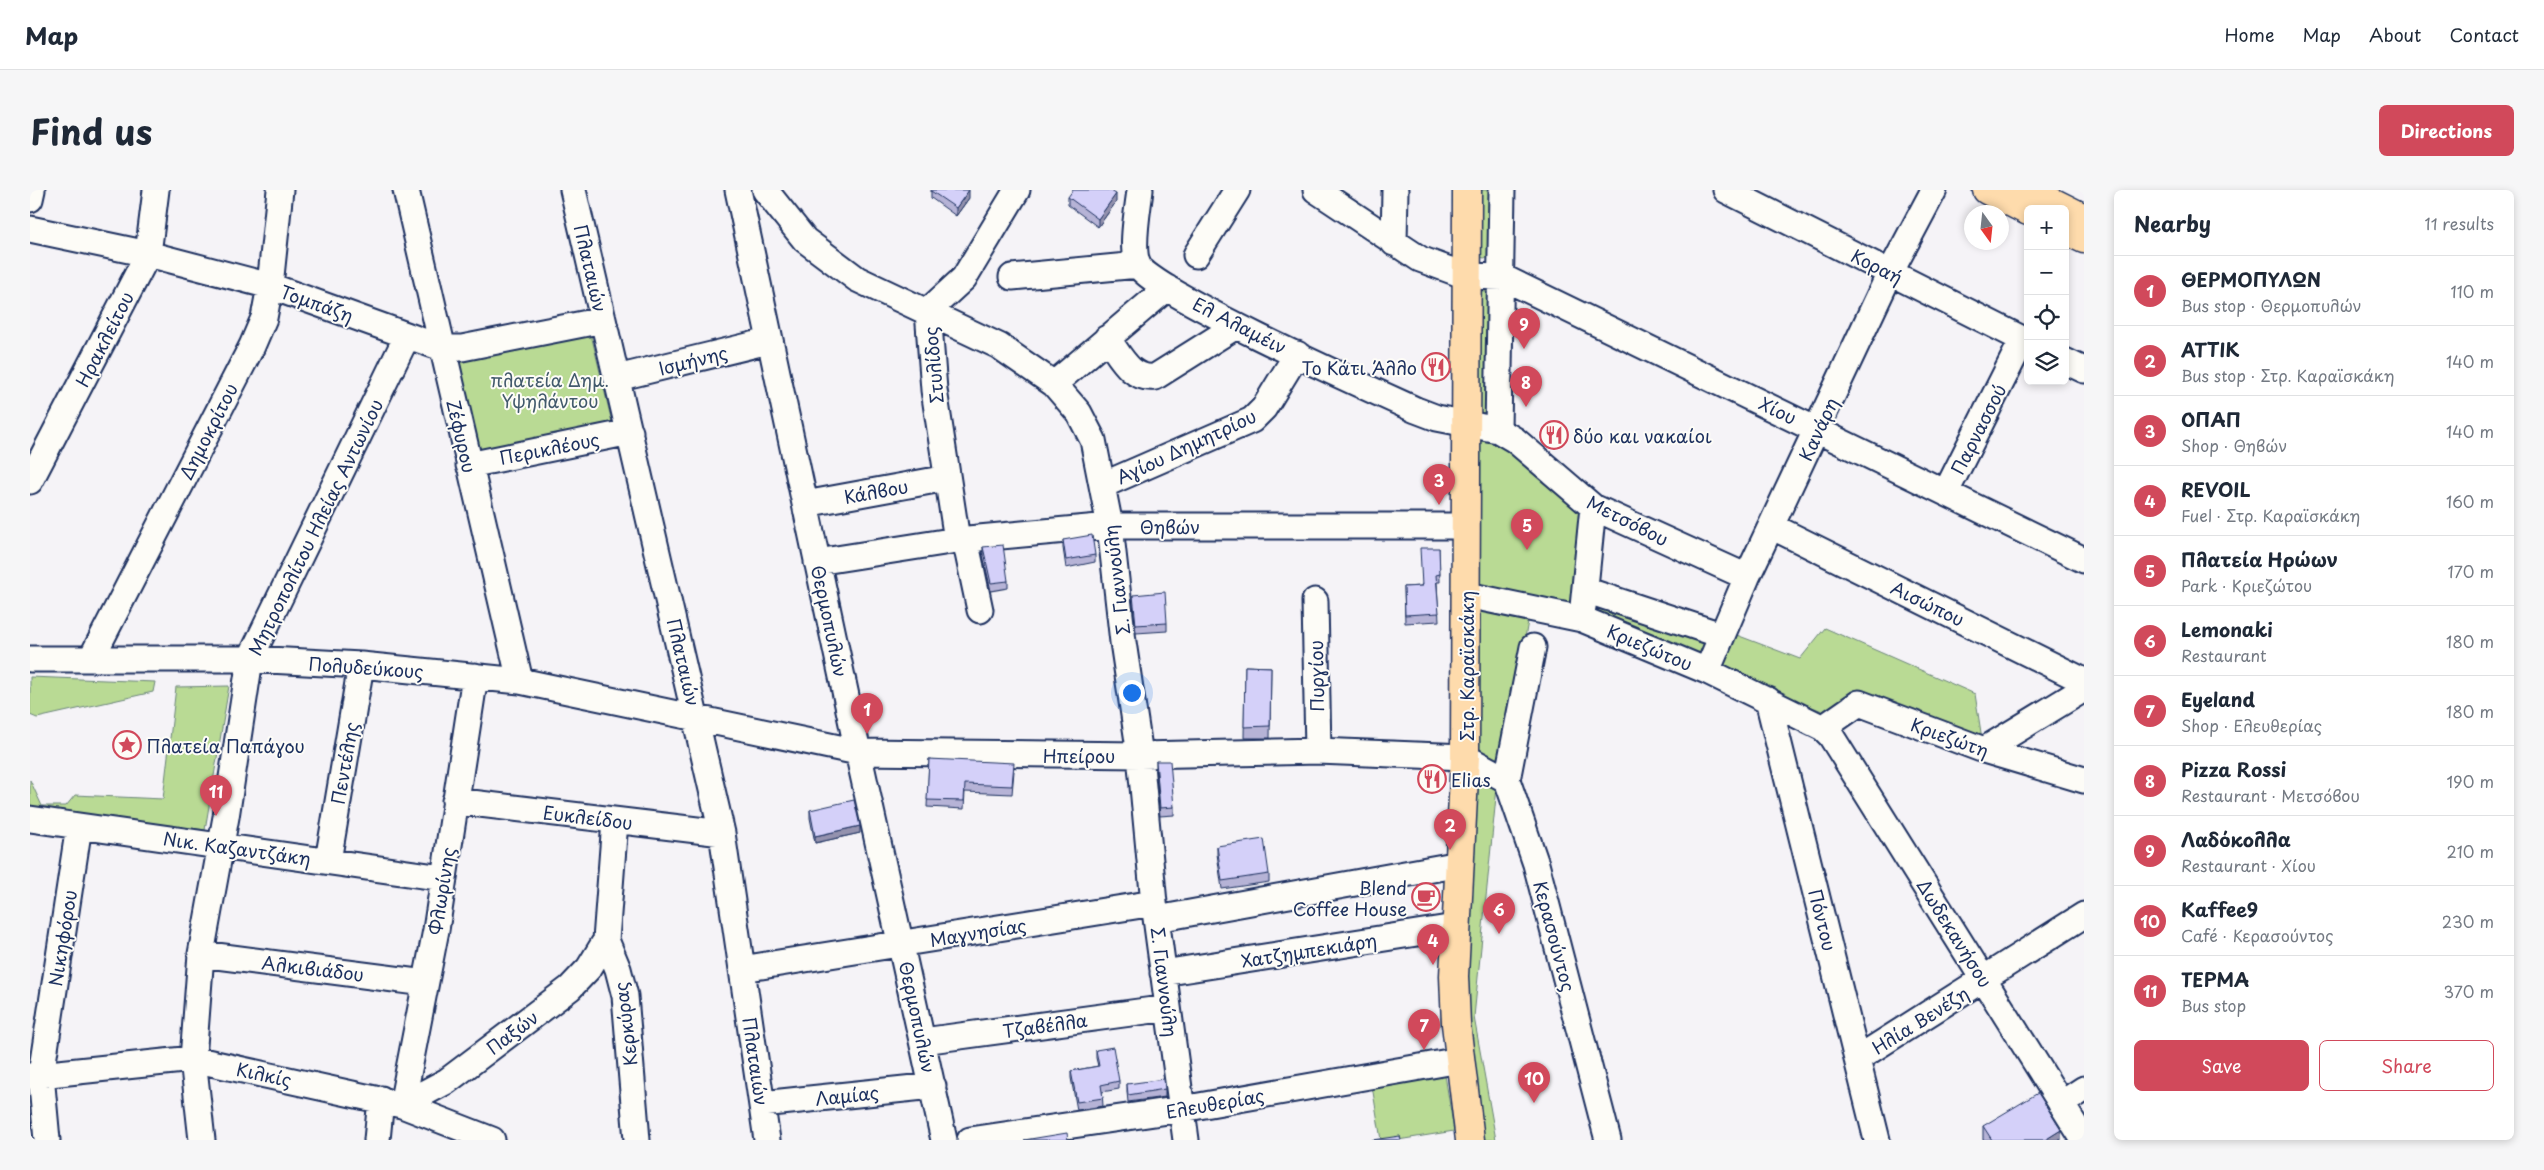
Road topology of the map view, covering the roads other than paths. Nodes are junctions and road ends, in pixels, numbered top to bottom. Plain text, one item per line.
1 (32, 190) edge
2 (156, 190) edge
3 (280, 190) edge
4 (406, 190) edge
5 (573, 190) edge
6 (738, 190) edge
7 (765, 190) edge
8 (1017, 190) edge
9 (1140, 190) edge
10 (1237, 190) edge
11 (1316, 190) edge
12 (1395, 190) edge
13 (1467, 190) edge
14 (1502, 190) edge
15 (1726, 190) edge
16 (1934, 190) edge
17 (1987, 190) edge
18 (2028, 190) edge
19 (30, 199) edge
20 (2024, 209) edge
21 (2084, 218) edge
22 (30, 229) edge
23 (2069, 232) edge
24 (2084, 239) edge
25 (1394, 242) junction
26 (148, 254) junction
27 (1196, 255) dead end
28 (1138, 265) junction
29 (1890, 273) junction
30 (1466, 276) junction
31 (1012, 277) dead end
32 (1502, 277) junction
33 (270, 286) junction
34 (1167, 288) junction
35 (928, 311) junction
36 (603, 320) junction
37 (1236, 326) junction
38 (407, 336) junction
39 (1107, 338) junction
40 (2024, 340) edge
41 (769, 341) junction
42 (2024, 343) edge
43 (442, 348) junction
44 (1297, 354) junction
45 (2069, 363) edge
46 (2084, 370) edge
47 (617, 378) junction
48 (1054, 384) junction
49 (1465, 423) junction
50 (1818, 429) junction
51 (1498, 430) junction
52 (630, 432) junction
53 (468, 464) junction
54 (947, 478) junction
55 (30, 481) edge
56 (1103, 485) junction
57 (1946, 492) junction
58 (805, 504) junction
59 (1594, 506) junction
60 (1110, 526) junction
61 (1466, 526) junction
62 (1771, 526) junction
63 (961, 540) junction
64 (2081, 551) edge
65 (817, 562) junction
66 (1747, 577) junction
67 (1585, 590) junction
68 (1467, 595) junction
69 (1315, 601) dead end
70 (980, 610) dead end
71 (1582, 619) junction
72 (1721, 636) junction
73 (1533, 647) dead end
74 (30, 659) edge
75 (91, 659) junction
76 (250, 659) junction
77 (361, 665) junction
78 (1707, 671) junction
79 (475, 676) junction
80 (520, 681) junction
81 (2084, 681) edge
82 (2084, 689) edge
83 (1768, 700) junction
84 (697, 718) junction
85 (1823, 728) junction
86 (1984, 750) junction
87 (1318, 751) junction
88 (858, 752) junction
89 (1140, 755) junction
90 (1465, 757) junction
91 (1507, 780) junction
92 (2084, 780) edge
93 (455, 801) junction
94 (30, 819) edge
95 (615, 821) junction
96 (79, 826) junction
97 (722, 833) junction
98 (221, 845) junction
99 (328, 861) junction
100 (1460, 864) junction
101 (443, 878) junction
102 (1155, 911) junction
103 (2084, 916) edge
104 (1455, 927) junction
105 (606, 940) junction
106 (902, 944) junction
107 (201, 954) junction
108 (742, 968) junction
109 (1163, 973) junction
110 (1984, 980) junction
111 (425, 982) junction
112 (1168, 1008) junction
113 (923, 1042) junction
114 (194, 1059) junction
115 (1857, 1059) junction
116 (1460, 1060) junction
117 (36, 1075) edge
118 (933, 1086) junction
119 (2084, 1089) edge
120 (391, 1102) junction
121 (762, 1104) junction
122 (2061, 1104) junction
123 (1182, 1109) junction
124 (47, 1140) edge
125 (202, 1140) edge
126 (377, 1140) edge
127 (492, 1140) edge
128 (637, 1140) edge
129 (767, 1140) edge
130 (944, 1140) edge
131 (970, 1140) edge
132 (1186, 1140) edge
133 (1470, 1140) edge
134 (1608, 1140) edge
135 (1877, 1140) edge
136 (2084, 1140) edge

1 - 19 street
2 - 26 street, Ηρακλείτου
3 - 33 street, Δημοκρίτου
4 - 43 street, Ζέφυρου
5 - 36 street, Πλαταιών
6 - 41 street, Θερμοπυλών
7 - 35 street, Σ. Γιαννούλη
8 - 35 street, Στυλίδος
9 - 28 street
10 - 27 street
11 - 25 street, Χίου
12 - 25 street
13 - 30 main road, Στρ. Καραϊσκάκη
14 - 32 street
15 - 29 street, Κοραή
16 - 29 street, Κανάρη
17 - 20 main road
18 - 21 main road
22 - 26 street, Τομπάζη
23 - 24 main road
25 - 30 street, Χίου
26 - 33 street, Τομπάζη
26 - 55 street, Ηρακλείτου
28 - 31 street
28 - 34 street, Ελ Αλαμέιν
29 - 40 street, Κοραή
29 - 50 street, Κανάρη
30 - 32 street, Χίου
30 - 49 main road, Στρ. Καραϊσκάκη
32 - 50 street, Χίου
32 - 51 street
33 - 38 street, Τομπάζη
33 - 75 street, Δημοκρίτου
34 - 37 street, Ελ Αλαμέιν
34 - 39 street
35 - 48 street, Σ. Γιαννούλη
35 - 54 street, Στυλίδος
36 - 43 street, Τομπάζη
36 - 47 street, Πλαταιών
37 - 39 street
37 - 44 street, Ελ Αλαμέιν
38 - 43 street, Τομπάζη
38 - 76 street, Μητροπολίτου Ηλείας Αντωνίου
39 - 48 street
41 - 47 street, Ισμήνης
41 - 58 street, Θερμοπυλών
42 - 57 street, Παρνασσού
43 - 53 street, Ζέφυρου
44 - 49 street, Ελ Αλαμέιν
44 - 56 street, Αγίου Δημητρίου
45 - 46 street
47 - 52 street, Πλαταιών
48 - 56 street, Σ. Γιαννούλη
49 - 51 street, Μετσόβου
49 - 61 main road, Στρ. Καραϊσκάκη
50 - 57 street, Χίου
50 - 62 street, Κανάρη
51 - 59 street, Μετσόβου
52 - 53 street, Περικλέους
52 - 84 street, Πλαταιών
53 - 80 street, Ζέφυρου
54 - 58 street, Κάλβου
54 - 63 street, Στυλίδος
56 - 60 street, Σ. Γιαννούλη
57 - 64 street, Χίου
58 - 65 street, Θερμοπυλών
59 - 66 street, Μετσόβου
59 - 67 street
60 - 61 street, Θηβών
60 - 63 street, Θηβών
60 - 89 street, Σ. Γιαννούλη
61 - 68 main road, Στρ. Καραϊσκάκη
62 - 66 street, Κανάρη
62 - 81 street, Αισώπου
63 - 65 street, Θηβών
63 - 70 street, Στυλίδος
65 - 88 street, Θερμοπυλών
66 - 72 street, Κανάρη
67 - 71 street
67 - 72 street
68 - 71 street, Κριεζώτου
68 - 90 main road, Στρ. Καραϊσκάκη
69 - 87 street, Πυργίου
71 - 78 street, Κριεζώτου
72 - 78 street, Κανάρη
73 - 91 street
74 - 75 street, Πολυδεύκους
75 - 76 street, Πολυδεύκους
76 - 77 street, Πολυδεύκους
76 - 98 street, Μητροπολίτου Ηλείας Αντωνίου
77 - 79 street, Πολυδεύκους
77 - 99 street, Πεντέλης
78 - 83 street, Κριεζώτου
79 - 80 street, Πολυδεύκους
79 - 93 street, Φλωρίνης
80 - 84 street, Πολυδεύκους
82 - 86 street
83 - 85 street, Κριεζώτου
83 - 115 street, Πόντου
84 - 88 street, Ηπείρου
84 - 97 street, Πλαταιών
85 - 86 street, Κριεζώτη
85 - 110 street, Δωδεκανήσου
86 - 92 street, Κριεζώτη
87 - 89 street, Ηπείρου
87 - 90 street, Ηπείρου
88 - 89 street, Ηπείρου
88 - 106 street, Θερμοπυλών
89 - 102 street, Σ. Γιαννούλη
90 - 91 street
90 - 100 main road, Στρ. Καραϊσκάκη
91 - 134 street, Κερασούντος
93 - 95 street, Ευκλείδου
93 - 101 street, Φλωρίνης
94 - 96 street, Νικ. Καζαντζάκη
95 - 97 street, Ευκλείδου
95 - 105 street, Κερκύρας
96 - 98 street, Νικ. Καζαντζάκη
96 - 117 street, Νικηφόρου
97 - 108 street, Πλαταιών
98 - 99 street, Νικ. Καζαντζάκη
98 - 107 street, Μητροπολίτου Ηλείας Αντωνίου
99 - 101 street, Νικ. Καζαντζάκη
100 - 102 street, Μαγνησίας
100 - 104 main road, Στρ. Καραϊσκάκη
101 - 111 street, Φλωρίνης
102 - 106 street, Μαγνησίας
102 - 109 street, Σ. Γιαννούλη
103 - 110 street, Ηλία Βενέζη
104 - 109 street, Χατζημπεκιάρη
104 - 116 main road, Στρ. Καραϊσκάκη
105 - 120 street, Παξών
105 - 128 street, Κερκύρας
106 - 108 street, Μαγνησίας
106 - 113 street, Θερμοπυλών
107 - 111 street, Αλκιβιάδου
107 - 114 street, Μητροπολίτου Ηλείας Αντωνίου
108 - 121 street, Πλαταιών
109 - 112 street, Σ. Γιαννούλη
110 - 115 street, Ηλία Βενέζη
110 - 122 street, Δωδεκανήσου
111 - 120 street, Φλωρίνης
112 - 113 street, Τζαβέλλα
112 - 123 street, Σ. Γιαννούλη
113 - 118 street, Θερμοπυλών
114 - 117 street, Κιλκίς
114 - 120 street, Κιλκίς
114 - 125 street, Μητροπολίτου Ηλείας Αντωνίου
115 - 135 street, Πόντου
116 - 123 street, Ελευθερίας
116 - 133 main road, Στρ. Καραϊσκάκη
117 - 124 street, Νικηφόρου
118 - 121 street, Λαμίας
118 - 130 street, Θερμοπυλών
119 - 122 street
120 - 126 street, Φλωρίνης
120 - 127 street, Κιλκίς
121 - 129 street, Πλαταιών
122 - 136 street, Δωδεκανήσου
123 - 131 street, Ελευθερίας
123 - 132 street, Σ. Γιαννούλη

